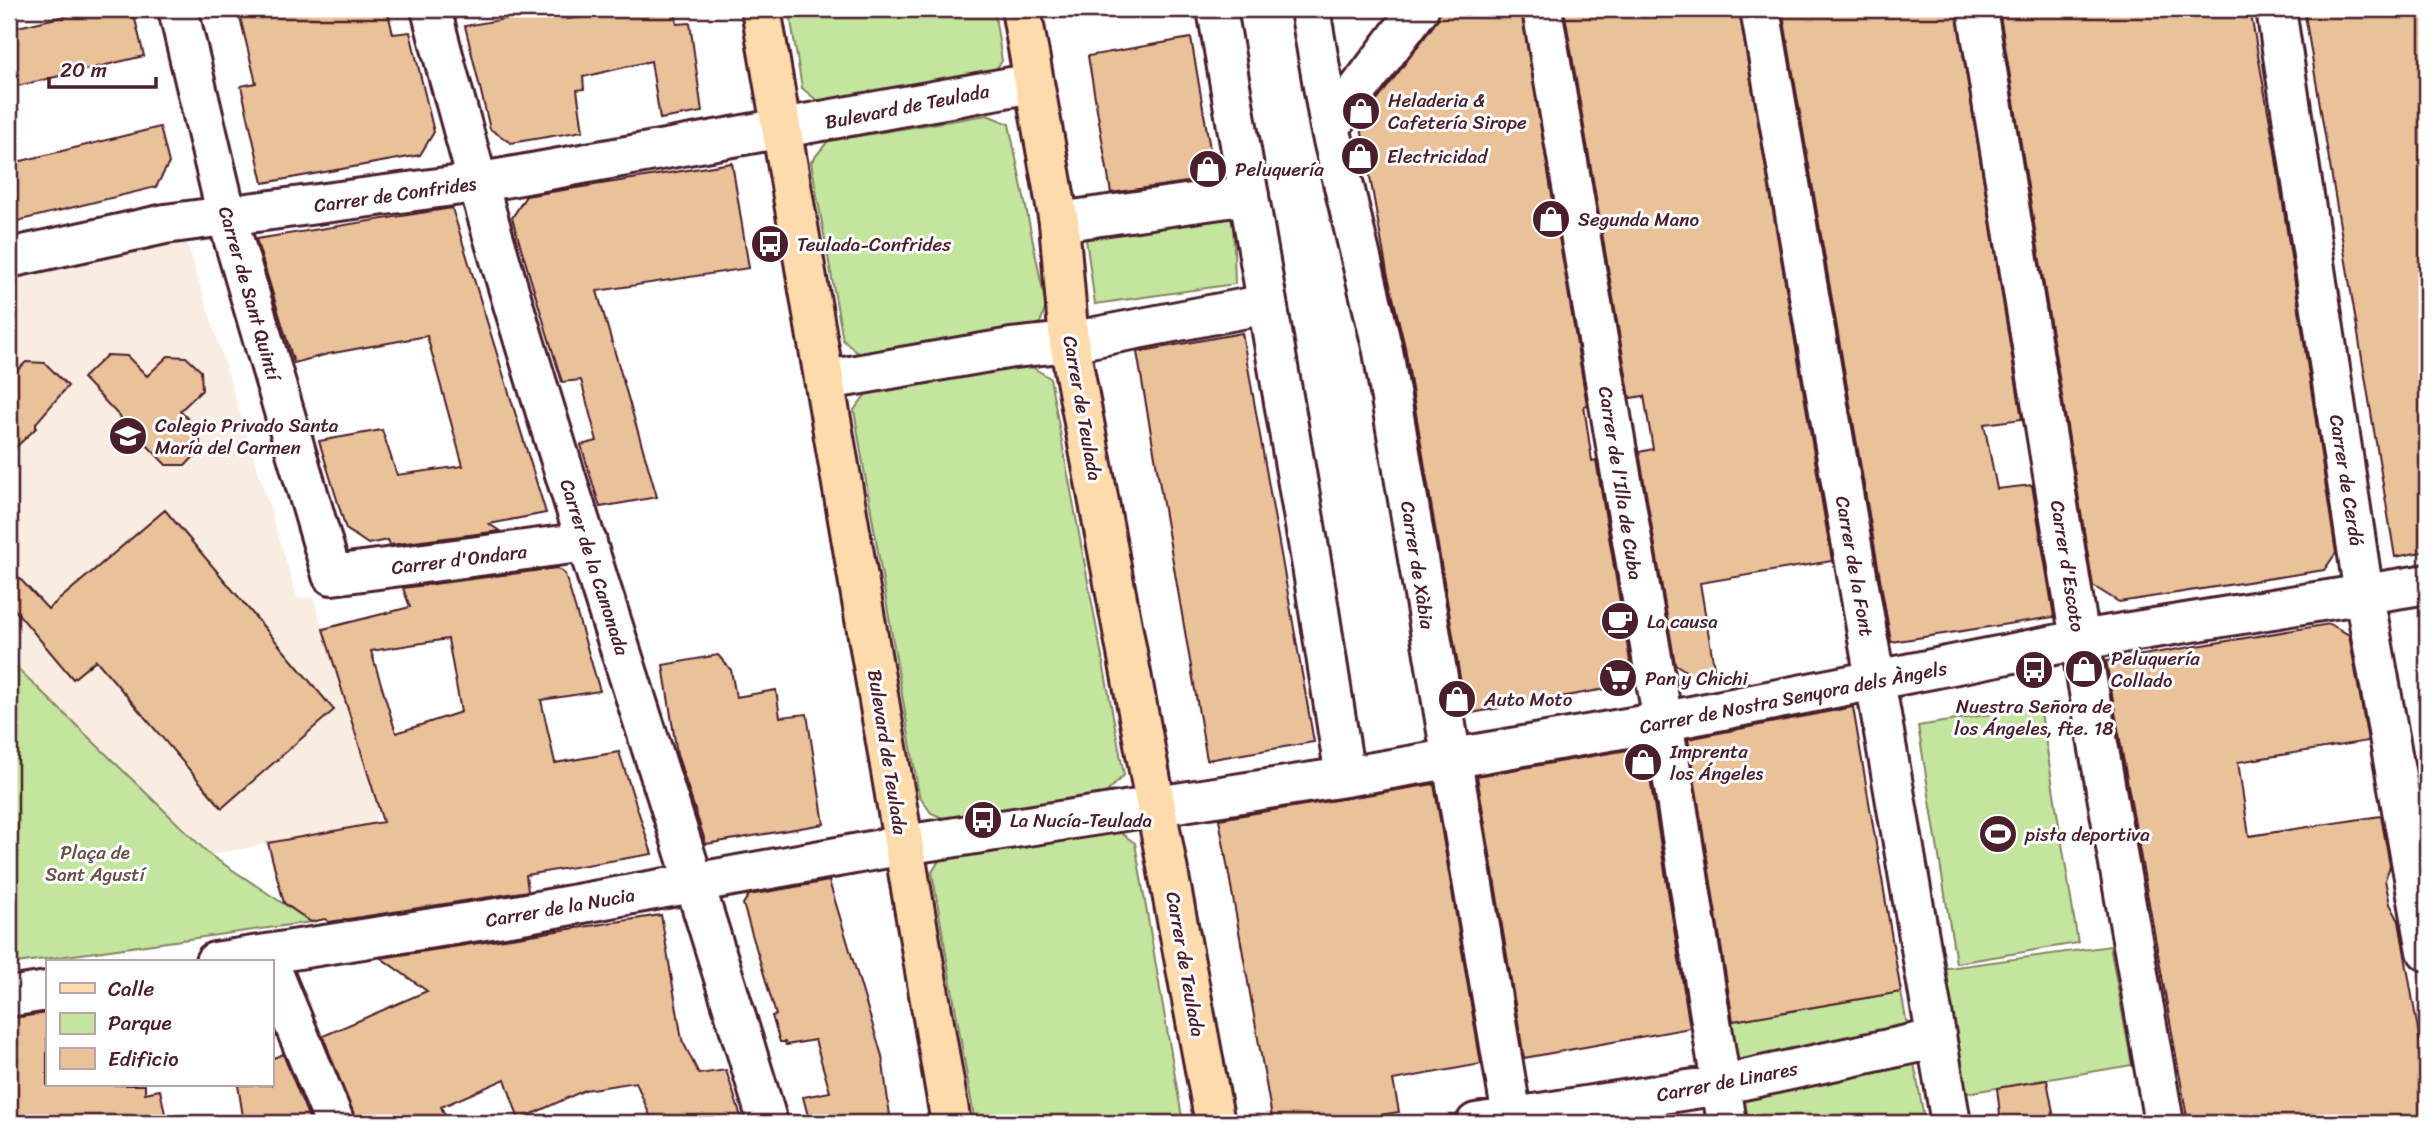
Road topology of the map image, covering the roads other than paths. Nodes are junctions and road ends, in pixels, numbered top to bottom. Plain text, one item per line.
1 (178, 9) edge
2 (431, 9) edge
3 (761, 9) edge
4 (1021, 9) edge
5 (1217, 9) edge
6 (1310, 9) edge
7 (1419, 9) edge
8 (1542, 9) edge
9 (1760, 9) edge
10 (1977, 9) edge
11 (2276, 9) edge
12 (1033, 83) junction
13 (1330, 127) junction
14 (782, 130) junction
15 (476, 183) junction
16 (1249, 195) junction
17 (227, 217) junction
18 (1059, 222) junction
19 (9, 258) edge
20 (1267, 304) junction
21 (1069, 342) junction
22 (827, 380) junction
23 (587, 542) junction
24 (332, 575) joint
25 (2427, 584) edge
26 (2364, 594) junction
27 (2080, 640) junction
28 (1874, 682) junction
29 (1661, 722) junction
30 (1450, 757) junction
31 (1345, 776) junction
32 (1158, 805) junction
33 (904, 845) junction
34 (697, 884) junction
35 (2427, 951) edge
36 (273, 960) edge
37 (273, 971) edge
38 (46, 991) edge
39 (9, 997) edge
40 (1935, 1039) junction
41 (1720, 1084) junction
42 (1501, 1121) edge
43 (334, 1123) edge
44 (768, 1123) edge
45 (951, 1123) edge
46 (1215, 1123) edge
47 (1727, 1123) edge
48 (1951, 1123) edge
49 (2164, 1123) edge

1 - 17 street, Carrer de Sant Quintí
2 - 15 street, Carrer de la Canonada
3 - 14 main road, Bulevard de Teulada
4 - 12 main road, Carrer de Teulada
5 - 16 street
6 - 13 street, Carrer de Xàbia
7 - 13 street
8 - 29 street, Carrer de l'Illa de Cuba
9 - 28 street, Carrer de la Font
10 - 27 street, Carrer d'Escoto
11 - 26 street, Carrer de Cerdá
12 - 14 street, Bulevard de Teulada
12 - 18 main road, Carrer de Teulada
13 - 30 street, Carrer de Xàbia
14 - 15 street, Carrer de Confrides
14 - 22 main road, Bulevard de Teulada
15 - 17 street, Carrer de Confrides
15 - 23 street, Carrer de la Canonada
16 - 18 street
16 - 20 street
17 - 19 street, Carrer de Confrides
17 - 24 street, Carrer de Sant Quintí
18 - 21 main road, Carrer de Teulada
20 - 21 street
20 - 31 street
21 - 22 street
21 - 32 main road, Carrer de Teulada
22 - 33 main road, Bulevard de Teulada
23 - 24 street, Carrer d'Ondara
23 - 34 street, Carrer de la Canonada
25 - 26 street, Carrer de Nostra Senyora dels Àngels
26 - 27 street, Carrer de Nostra Senyora dels Àngels
26 - 35 street, Carrer de Cerdá
27 - 28 street, Carrer de Nostra Senyora dels Àngels
27 - 49 street, Carrer d'Escoto
28 - 29 street, Carrer de Nostra Senyora dels Àngels
28 - 40 street, Carrer de la Font
29 - 30 street, Carrer de Nostra Senyora dels Àngels
29 - 41 street, Carrer de l'Illa de Cuba
30 - 31 street, Carrer de Nostra Senyora dels Àngels
30 - 42 street, Carrer de Xàbia
31 - 32 street, Carrer de Nostra Senyora dels Àngels
32 - 33 street
32 - 46 main road, Carrer de Teulada
33 - 34 street, Carrer de la Nucia
33 - 45 main road, Bulevard de Teulada
34 - 36 street, Carrer de la Nucia
34 - 44 street, Carrer de la Canonada
37 - 43 street
38 - 39 street
40 - 41 street, Carrer de Linares
40 - 48 street, Carrer de la Font
41 - 42 street, Carrer de Linares
41 - 47 street, Carrer de l'Illa de Cuba

